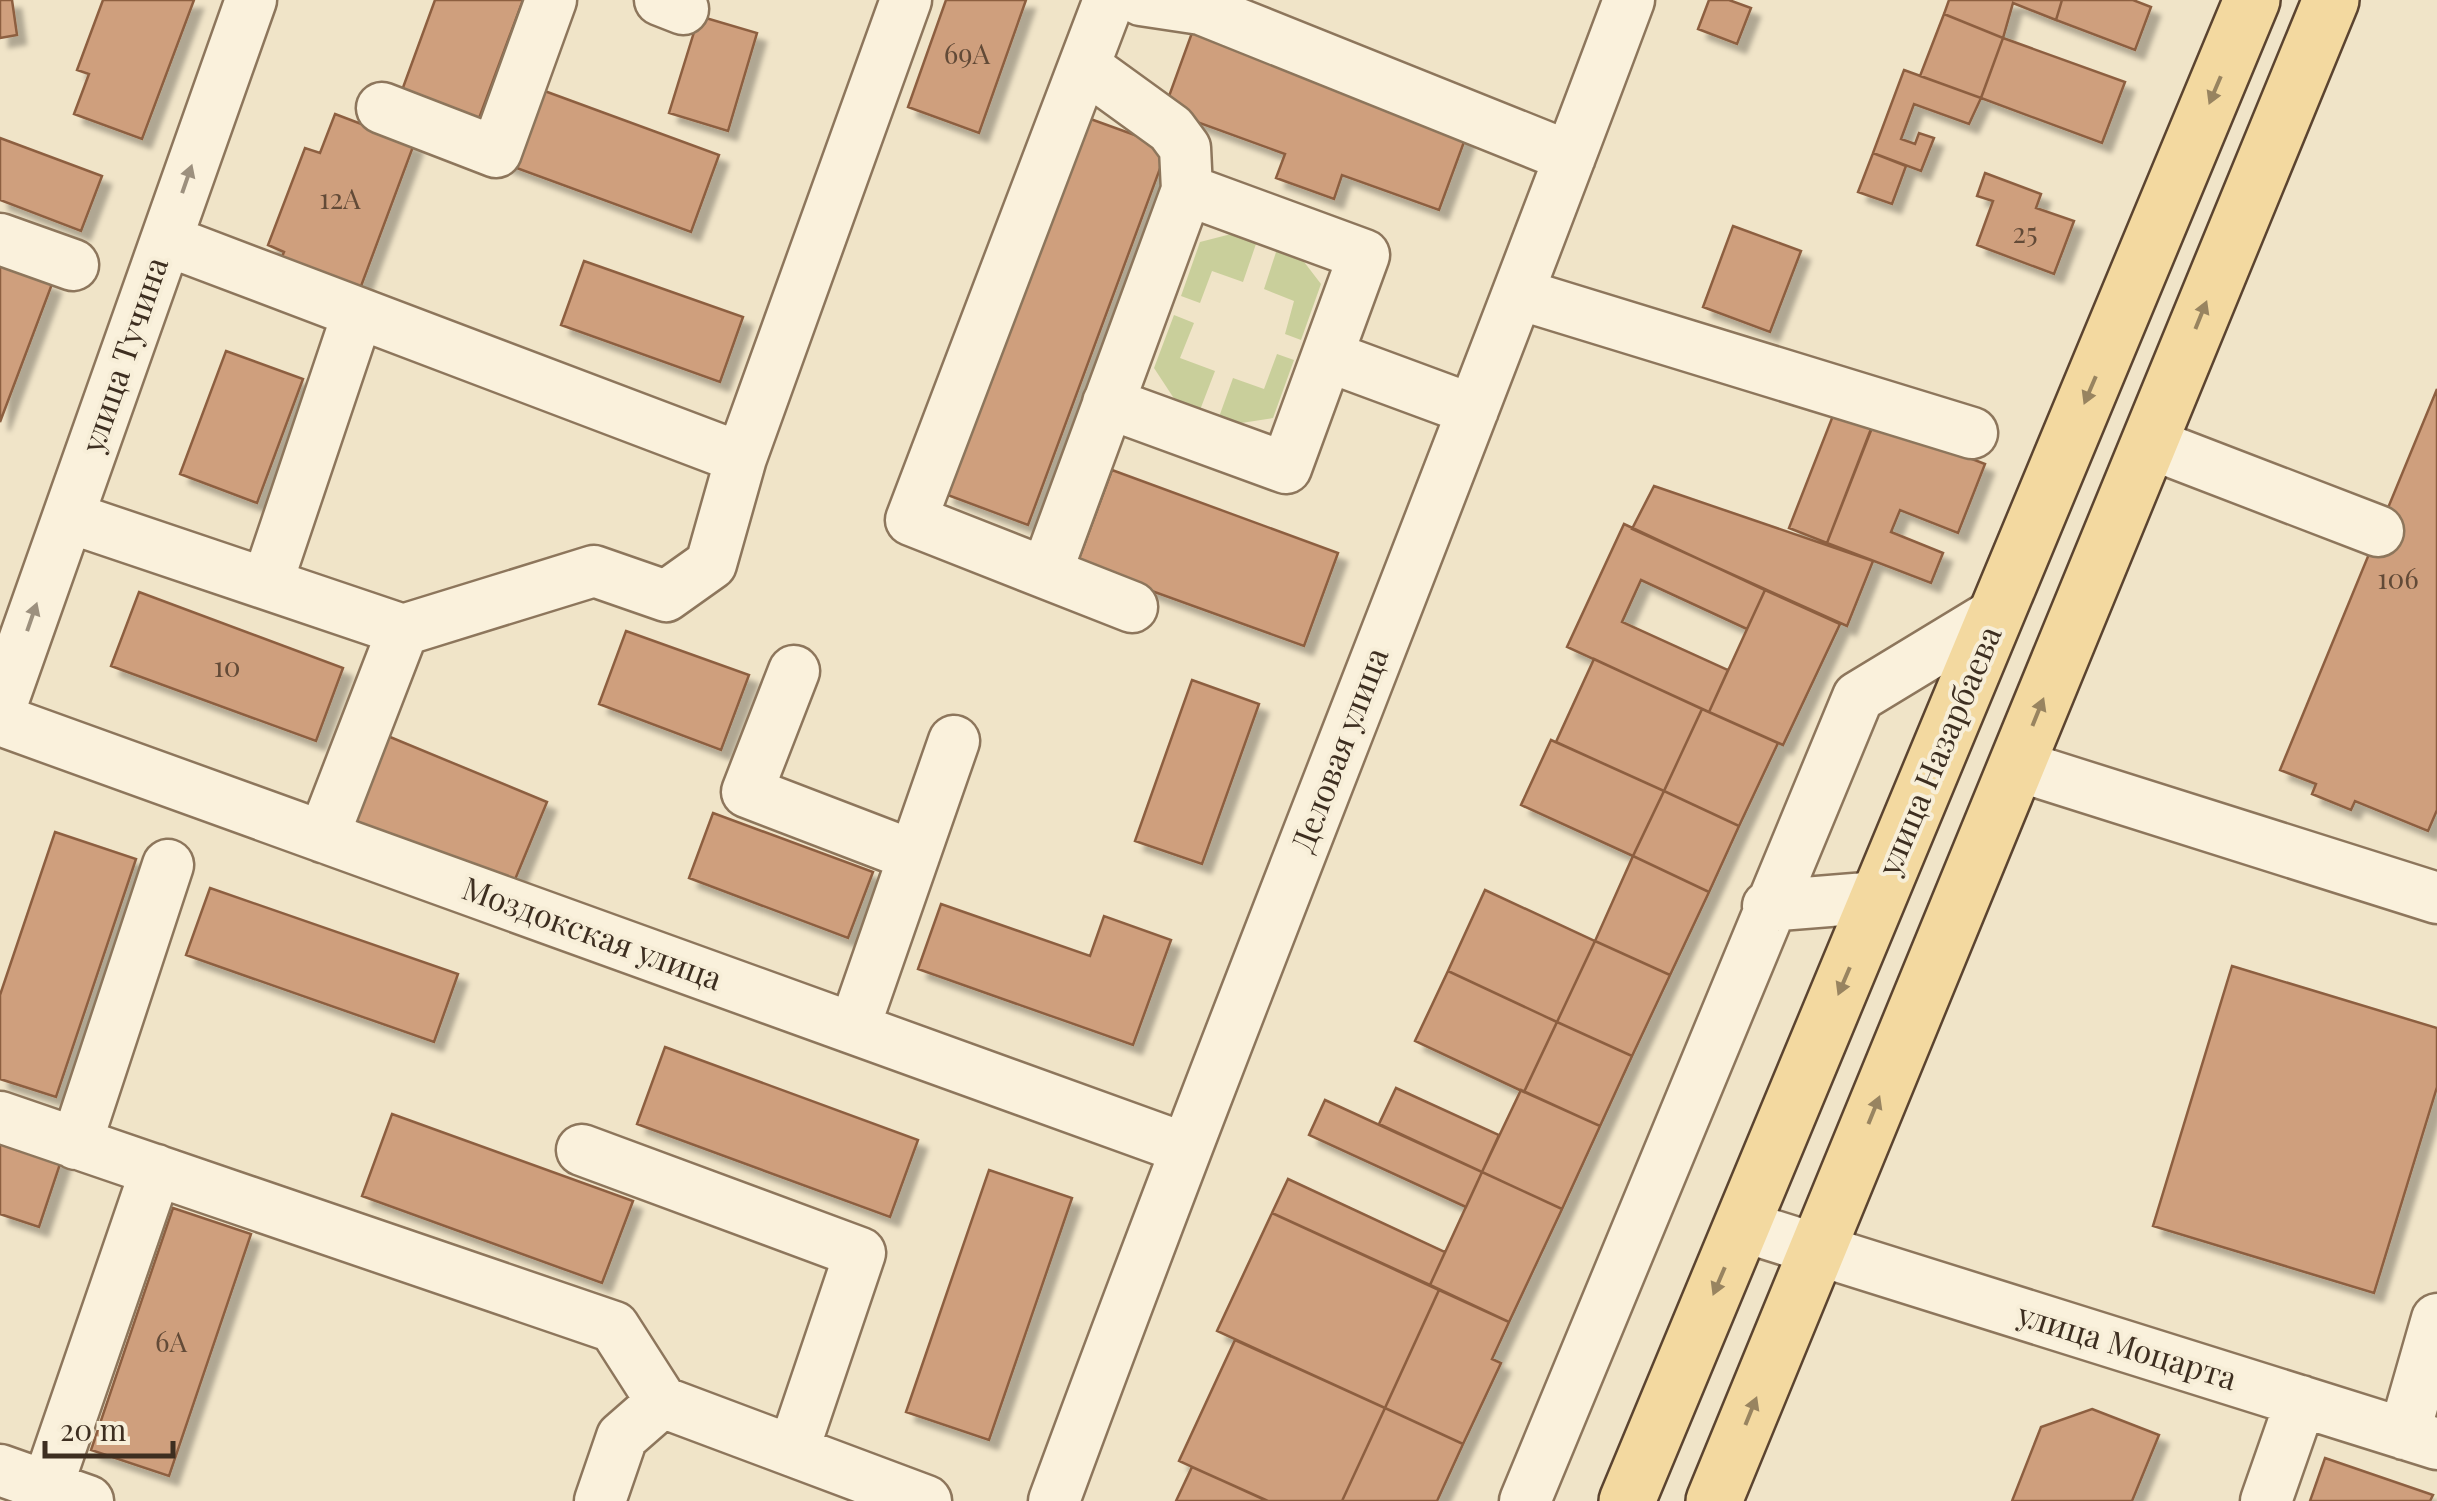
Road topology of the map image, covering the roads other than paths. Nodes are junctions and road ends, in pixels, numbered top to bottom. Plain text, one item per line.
1 (251, 0) edge
2 (551, 0) edge
3 (906, 0) edge
4 (1109, 0) edge
5 (1140, 0) edge
6 (1629, 0) edge
7 (2252, 0) edge
8 (2331, 0) edge
9 (1084, 66) junction
10 (382, 108) dead end
11 (1570, 158) junction
12 (1187, 190) junction
13 (0, 239) edge
14 (166, 240) junction
15 (73, 266) dead end
16 (1519, 294) junction
17 (358, 313) junction
18 (1327, 356) junction
19 (1108, 403) junction
20 (1473, 410) junction
21 (1972, 433) dead end
22 (2148, 443) junction
23 (741, 458) junction
24 (68, 517) junction
25 (2378, 531) dead end
26 (1046, 573) junction
27 (267, 583) junction
28 (1132, 606) dead end
29 (1998, 612) junction
30 (403, 630) junction
31 (794, 670) dead end
32 (0, 710) edge
33 (0, 720) edge
34 (954, 741) dead end
35 (2016, 765) junction
36 (323, 837) junction
37 (914, 856) junction
38 (168, 865) dead end
39 (1879, 897) junction
40 (2437, 898) edge
41 (1768, 906) junction
42 (854, 1028) junction
43 (0, 1117) edge
44 (76, 1144) junction
45 (1184, 1148) junction
46 (582, 1150) dead end
47 (156, 1170) junction
48 (1742, 1226) junction
49 (1817, 1250) junction
50 (2437, 1319) edge
51 (662, 1402) junction
52 (2301, 1402) junction
53 (2420, 1439) edge
54 (793, 1451) junction
55 (0, 1470) edge
56 (67, 1494) edge
57 (600, 1501) edge
58 (926, 1501) edge
59 (1054, 1501) edge
60 (1525, 1501) edge
61 (1627, 1501) edge
62 (1714, 1501) edge
63 (2266, 1501) edge

14 -> 1 street, улица Тучина
2 - 10 street
3 - 23 street
4 - 9 street
5 - 11 street
6 - 11 street, Деловая улица
7 -> 29 main road, улица Назарбаева
22 -> 8 main road
9 - 12 street
9 - 26 street
11 - 16 street, Деловая улица
12 - 18 street
12 - 19 street
13 - 15 street
14 - 17 street
14 - 24 street, улица Тучина
16 - 20 street, Деловая улица
16 - 21 street
17 - 23 street
17 - 27 street
18 - 19 street
18 - 20 street
19 - 26 street
20 - 45 street, Деловая улица
22 - 25 street
35 -> 22 main road
23 - 30 street
24 - 27 street
32 -> 24 street, улица Тучина
26 - 28 street
27 - 30 street
29 - 39 main road, улица Назарбаева
29 - 41 street
30 - 36 street
31 - 37 street
33 - 36 street, Моздокская улица
34 - 37 street
35 - 40 street
49 -> 35 main road
36 - 42 street, Моздокская улица
37 - 42 street
38 - 44 street
39 - 41 street
39 -> 48 main road, улица Назарбаева
41 - 60 street
42 - 45 street, Моздокская улица
43 - 44 street
44 - 47 street
45 - 59 street, Деловая улица
46 - 54 street
47 - 51 street
47 - 56 street
48 - 49 street, улица Моцарта
48 -> 61 main road, улица Назарбаева
49 - 52 street, улица Моцарта
62 -> 49 main road
50 - 53 street
51 - 54 street
51 - 57 street
52 - 53 street, улица Моцарта
52 - 63 street
54 - 58 street
55 - 56 street

